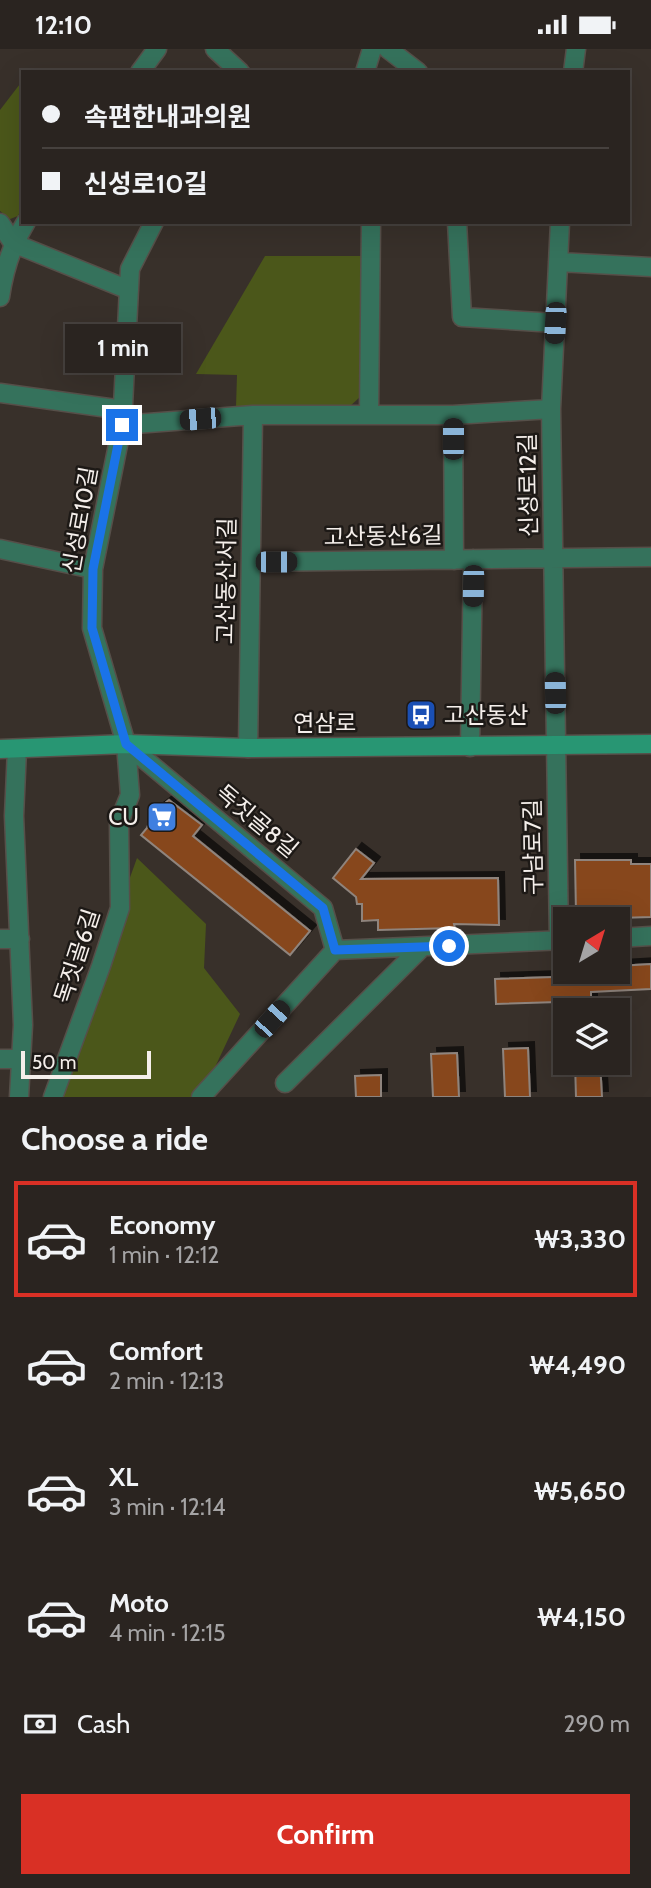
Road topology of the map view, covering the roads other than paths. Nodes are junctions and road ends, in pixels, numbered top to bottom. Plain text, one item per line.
1 (157, 49) edge
2 (215, 49) edge
3 (372, 49) edge
4 (388, 49) edge
5 (576, 49) edge
6 (141, 70) edge
7 (238, 70) edge
8 (366, 70) edge
9 (415, 70) edge
10 (573, 70) edge
11 (0, 223) edge
12 (25, 224) edge
13 (153, 224) edge
14 (371, 224) edge
15 (457, 224) edge
16 (560, 224) edge
17 (13, 243) junction
18 (558, 262) junction
19 (651, 267) edge
20 (129, 290) junction
21 (0, 297) edge
22 (555, 323) junction
23 (0, 393) edge
24 (551, 409) junction
25 (369, 414) junction
26 (253, 415) junction
27 (453, 415) junction
28 (122, 418) junction
29 (0, 549) edge
30 (651, 557) edge
31 (554, 558) junction
32 (473, 559) junction
33 (454, 560) junction
34 (251, 562) junction
35 (93, 569) junction
36 (126, 744) junction
37 (651, 744) edge
38 (556, 746) junction
39 (470, 747) junction
40 (248, 748) junction
41 (9, 749) edge
42 (561, 907) edge
43 (651, 936) edge
44 (630, 937) edge
45 (0, 939) edge
46 (20, 939) junction
47 (553, 940) edge
48 (422, 947) junction
49 (335, 950) junction
50 (0, 1059) edge
51 (21, 1059) junction
52 (285, 1083) dead end
53 (19, 1097) edge
54 (53, 1097) edge
55 (201, 1097) edge

1 - 6 street
2 - 7 street
3 - 8 street
4 - 9 street
5 - 10 street
11 - 17 street
12 - 17 street
13 - 20 street, 신성로10길
14 - 25 street
15 - 22 street
16 - 18 street, 신성로12길
17 - 20 street
17 - 21 street
18 - 19 street
18 - 22 street, 신성로12길
20 - 28 street, 신성로10길
22 - 24 street, 신성로12길
23 - 28 street
24 - 27 street
24 - 31 street, 신성로12길
25 - 26 street
25 - 27 street
26 - 28 street
26 - 34 street, 고산동산서길
27 - 33 street
28 - 35 street, 신성로10길
29 - 35 street
30 - 31 street, 고산동산6길
31 - 32 street, 고산동산6길
31 - 38 street, 신성로12길
32 - 33 street, 고산동산6길
32 - 39 street, 고산동산6길
33 - 34 street, 고산동산6길
34 - 40 street, 고산동산서길
35 - 36 street, 신성로10길
36 - 40 main road, 연삼로
36 - 41 main road, 연삼로
36 - 49 street, 독짓골8길
36 - 54 street, 독짓골6길
37 - 38 main road, 연삼로
38 - 39 main road, 연삼로
38 - 42 street, 구남로7길
39 - 40 main road, 연삼로
41 - 46 street, 독짓골6길
43 - 44 street
45 - 46 street
46 - 51 street, 독짓골6길
47 - 48 street
48 - 49 street
48 - 52 street
49 - 55 street
50 - 51 street
51 - 53 street, 독짓골6길

